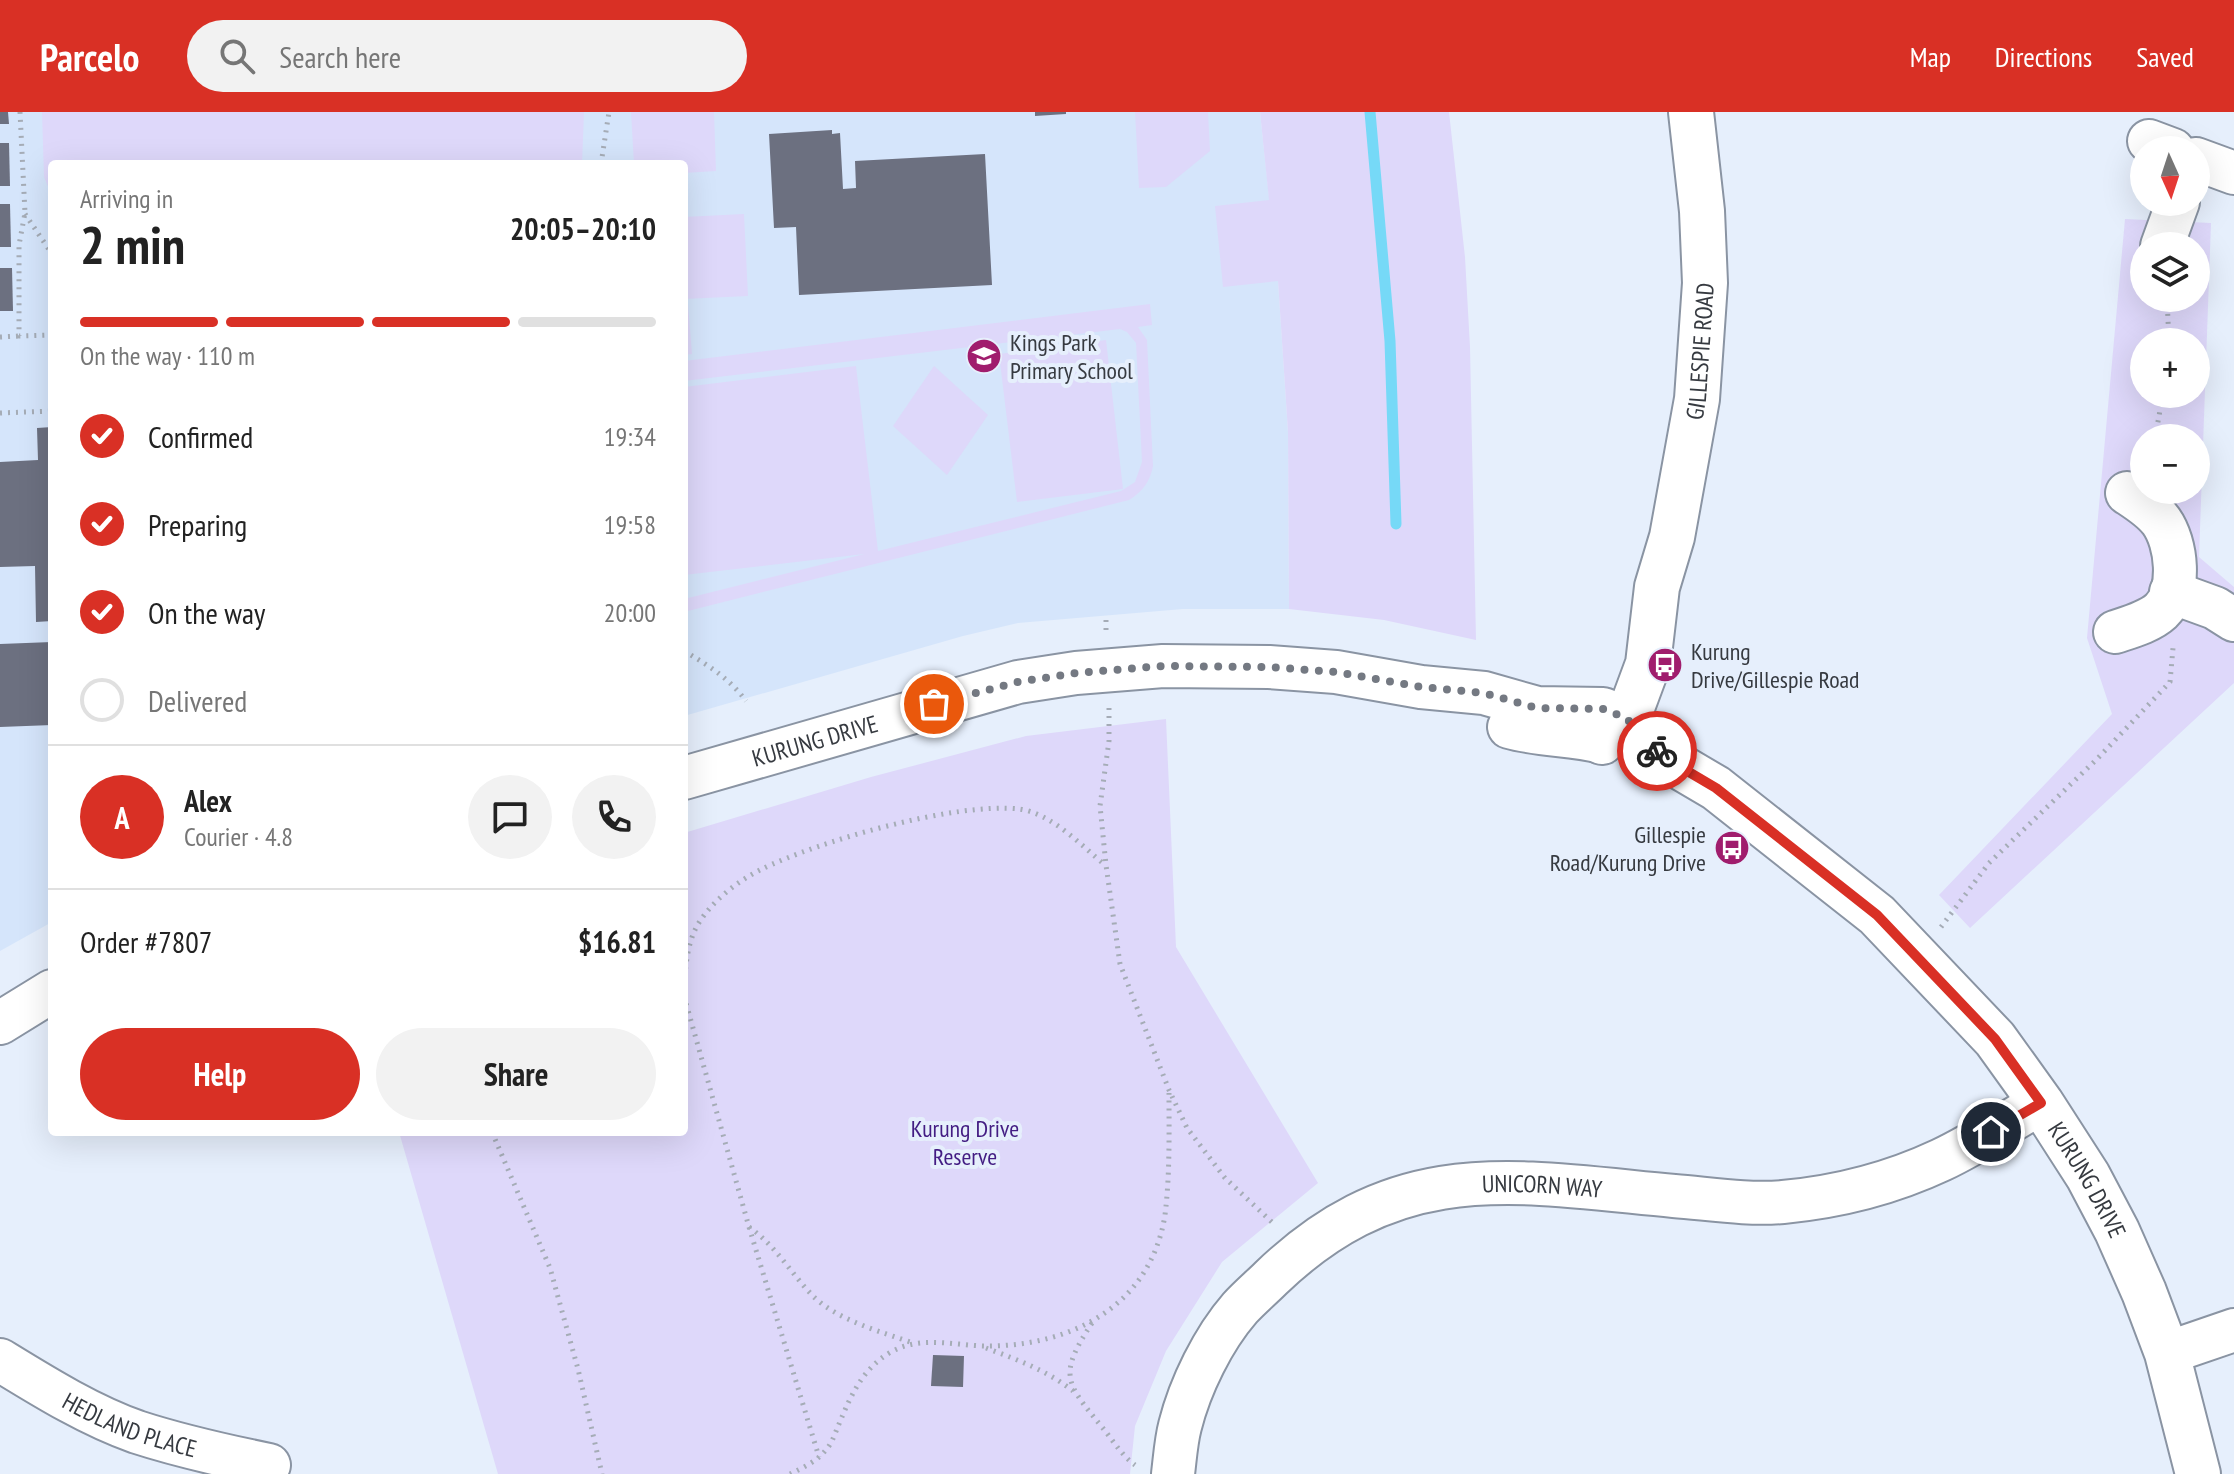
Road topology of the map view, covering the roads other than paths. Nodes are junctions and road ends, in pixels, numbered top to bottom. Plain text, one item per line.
1 (1691, 112) edge
2 (2210, 164) edge
3 (2234, 173) edge
4 (2127, 493) dead end
5 (2171, 592) junction
6 (2234, 620) edge
7 (2115, 632) dead end
8 (1610, 723) junction
9 (688, 777) edge
10 (48, 993) edge
11 (0, 1023) edge
12 (2041, 1103) junction
13 (2234, 1330) edge
14 (2167, 1353) junction
15 (0, 1360) edge
16 (269, 1465) dead end
17 (1160, 1472) edge
18 (2198, 1474) edge

1 - 8 street, GILLESPIE ROAD
2 - 3 street
4 - 5 street
5 - 6 street
5 - 7 street
8 - 9 street, KURUNG DRIVE
8 - 12 street, KURUNG DRIVE
10 - 11 street
12 - 14 street, KURUNG DRIVE
12 - 17 street, UNICORN WAY
13 - 14 street
14 - 18 street, KURUNG DRIVE
15 - 16 street, HEDLAND PLACE

